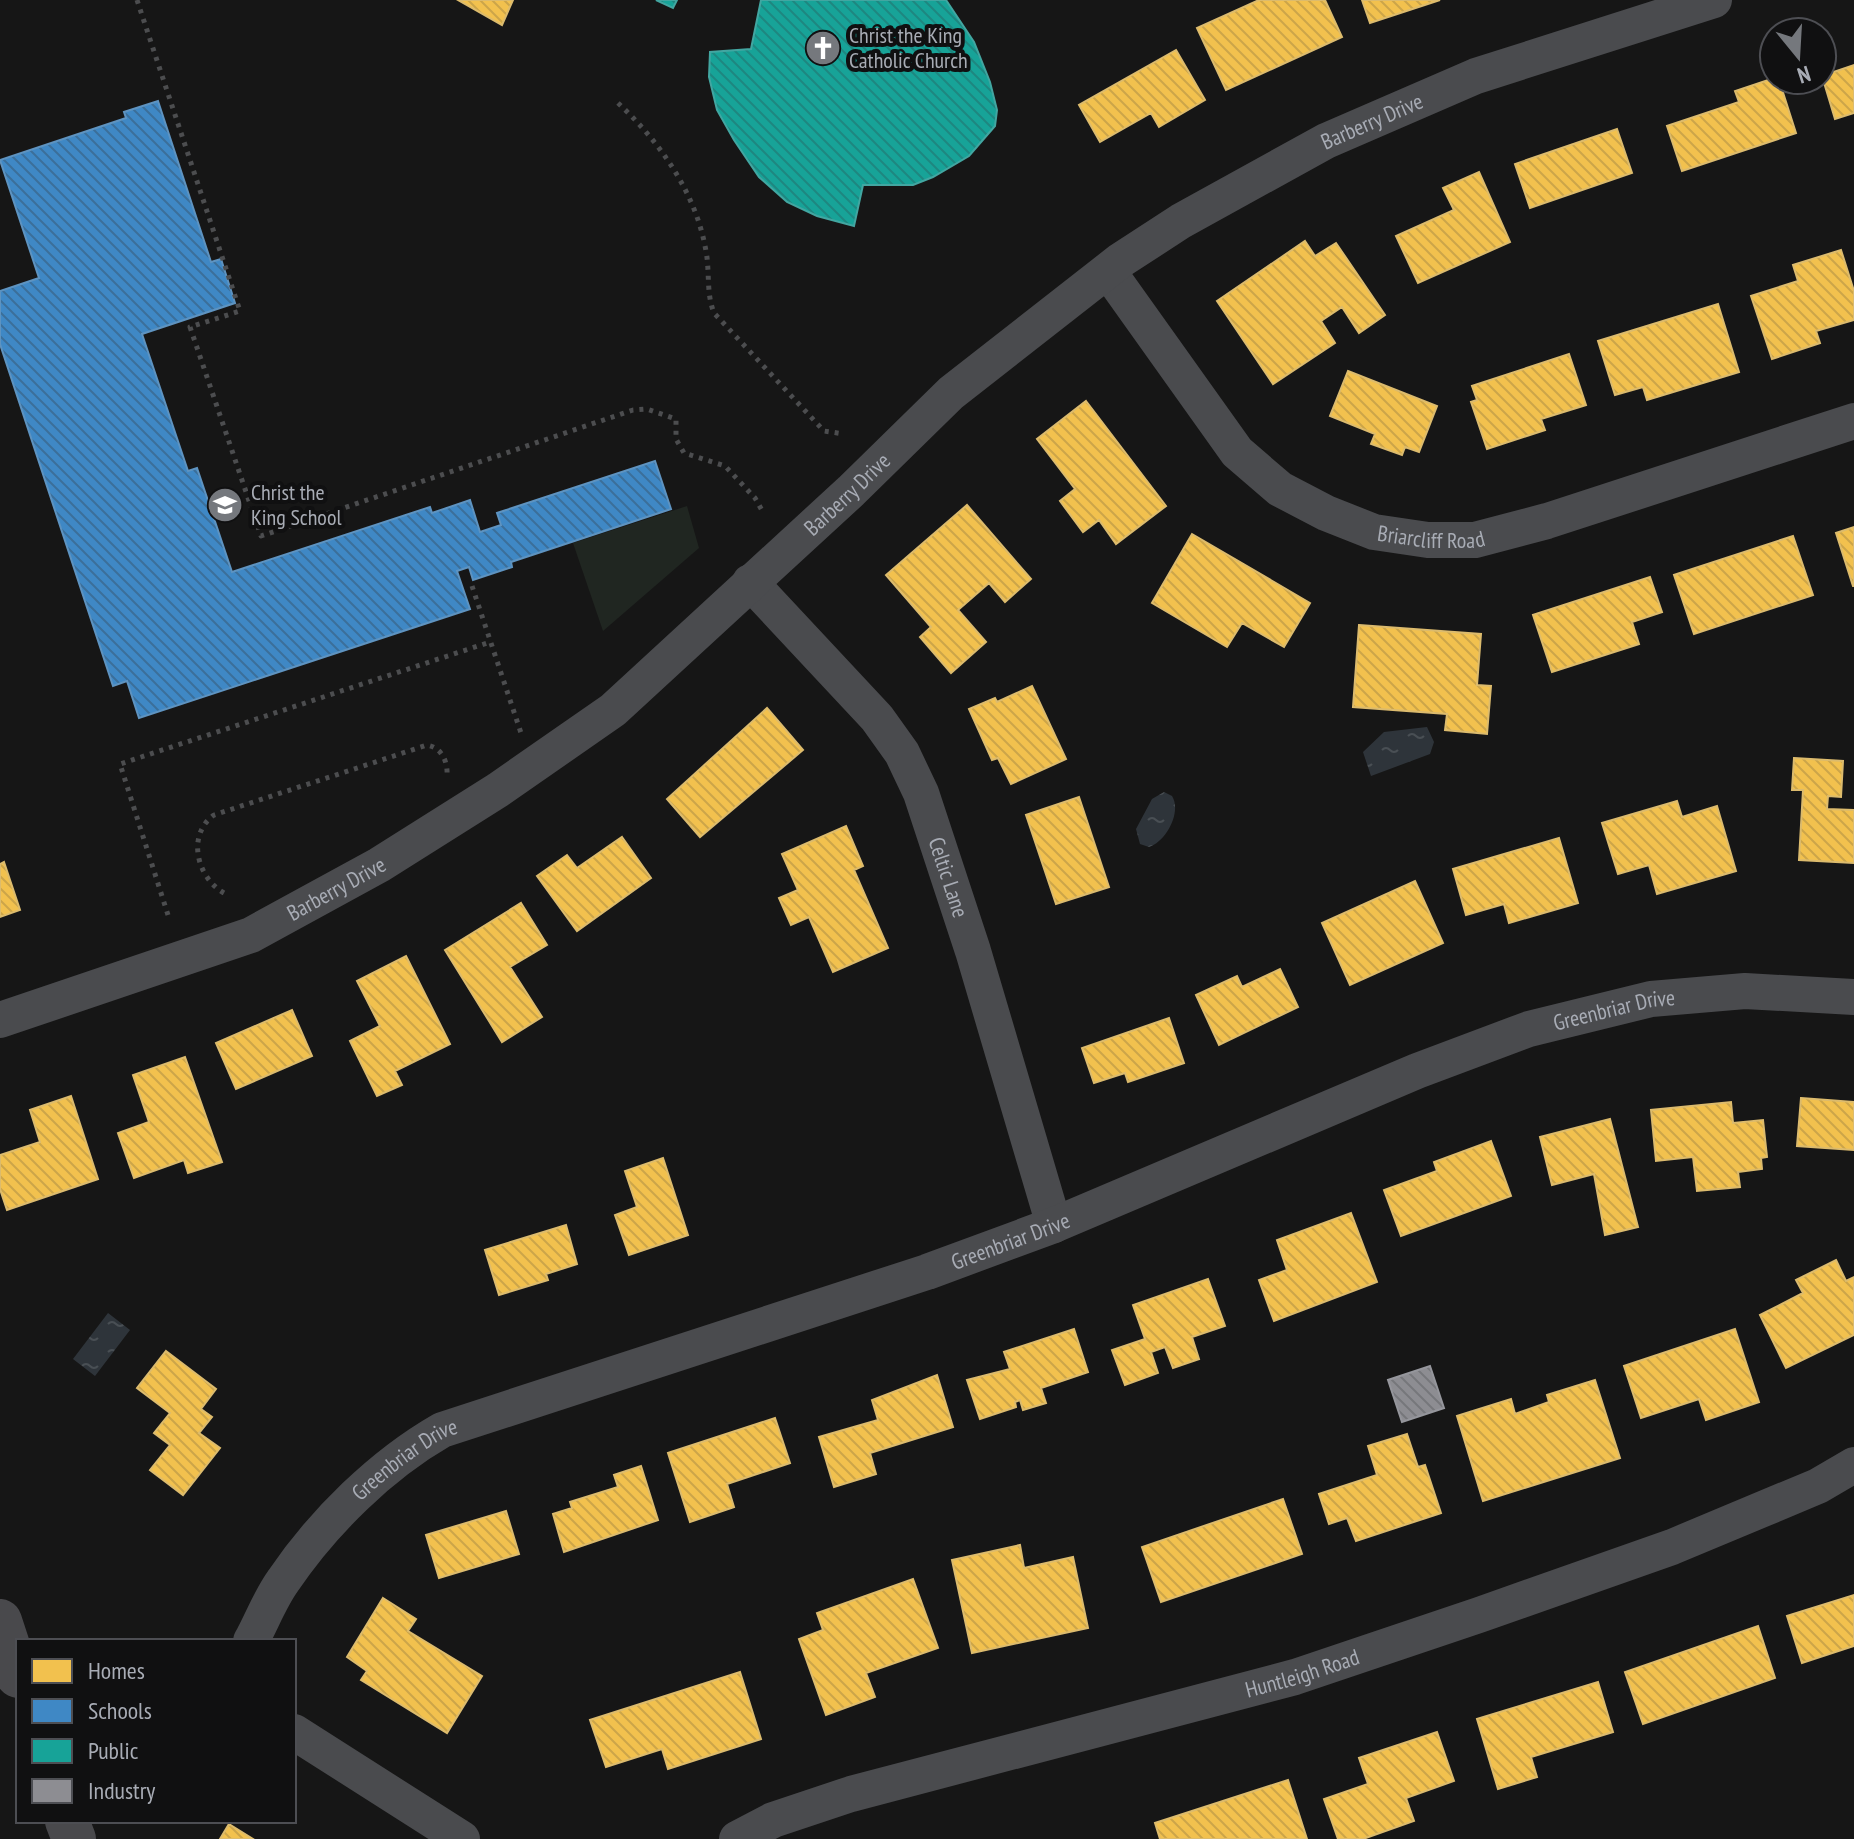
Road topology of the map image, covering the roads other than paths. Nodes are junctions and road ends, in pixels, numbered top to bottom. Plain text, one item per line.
1 (1714, 0) edge
2 (1108, 271) junction
3 (1854, 421) edge
4 (750, 582) junction
5 (1854, 997) edge
6 (0, 1020) edge
7 (1054, 1225) junction
8 (1854, 1465) edge
9 (0, 1621) edge
10 (252, 1639) edge
11 (16, 1670) edge
12 (296, 1733) edge
13 (462, 1839) edge
14 (737, 1839) edge

1 - 2 street, Barberry Drive
2 - 3 street, Briarcliff Road
2 - 4 street, Barberry Drive
4 - 6 street, Barberry Drive
4 - 7 street, Celtic Lane
5 - 7 street, Greenbriar Drive
7 - 10 street, Greenbriar Drive
8 - 14 street, Huntleigh Road
9 - 11 main road
12 - 13 street

